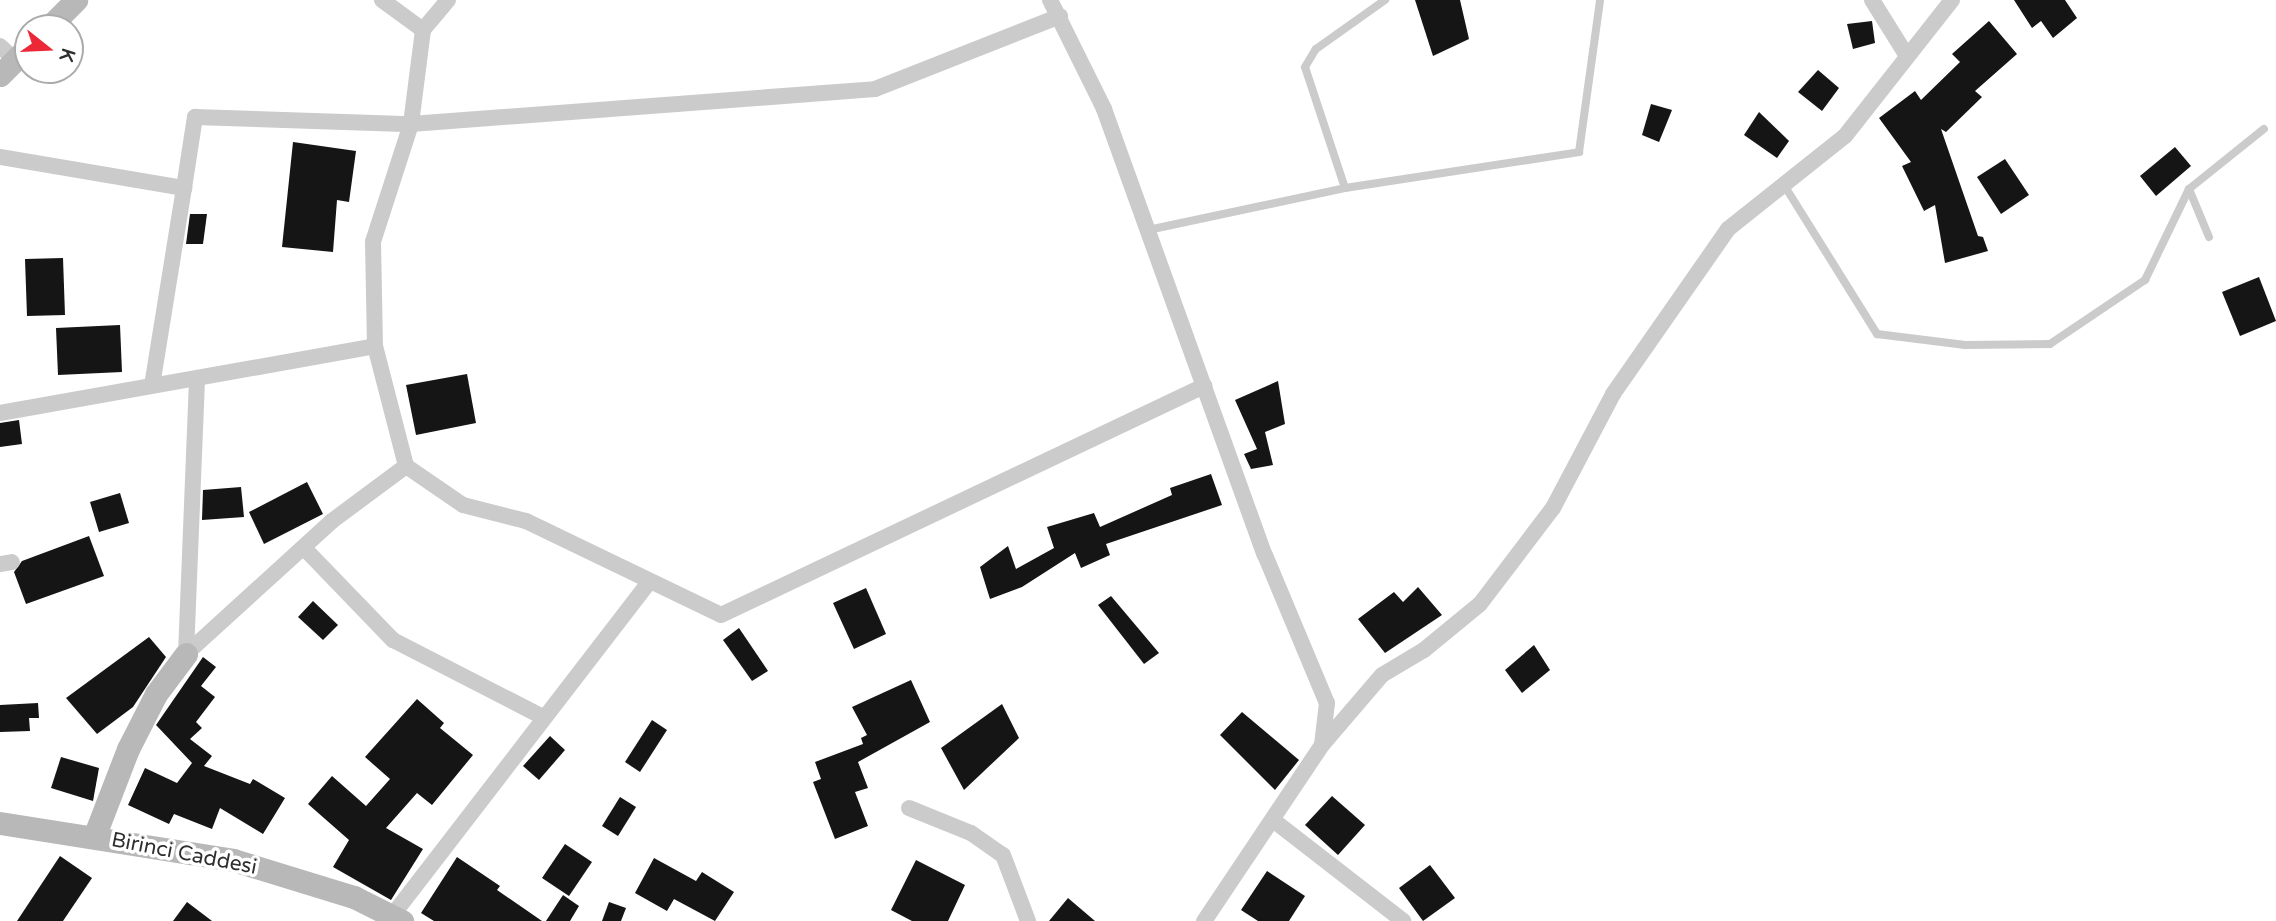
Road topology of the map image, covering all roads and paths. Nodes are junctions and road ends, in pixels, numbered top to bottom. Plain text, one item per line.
1 (76, 0) edge
2 (382, 0) edge
3 (448, 0) edge
4 (1050, 0) edge
5 (1385, 0) edge
6 (1600, 0) edge
7 (1872, 0) edge
8 (1952, 0) edge
9 (62, 14) edge
10 (1060, 16) junction
11 (424, 30) junction
12 (1908, 56) junction
13 (411, 124) junction
14 (2264, 129) dead end
15 (0, 157) edge
16 (1784, 184) junction
17 (184, 188) junction
18 (1345, 188) junction
19 (2189, 189) junction
20 (1148, 230) junction
21 (2209, 237) dead end
22 (375, 346) junction
23 (197, 378) junction
24 (152, 386) junction
25 (1204, 386) junction
26 (0, 413) edge
27 (406, 466) junction
28 (305, 549) junction
29 (649, 582) junction
30 (186, 654) junction
31 (541, 716) junction
32 (1322, 745) junction
33 (909, 808) dead end
34 (1273, 820) junction
35 (0, 822) edge
36 (94, 837) junction
37 (397, 919) edge
38 (1028, 921) edge
39 (1205, 921) edge
40 (1403, 921) edge

1 - 9 street
2 - 11 street
3 - 11 street
4 - 10 street
5 - 18 lane
6 - 18 lane
7 - 12 street
8 - 12 street
10 - 13 street
10 - 20 street
11 - 13 street
12 - 16 street
13 - 17 street
13 - 22 street
14 - 19 lane
15 - 17 street
16 - 19 lane
16 - 32 street
17 - 24 street
18 - 20 lane
19 - 21 lane
20 - 25 street
22 - 23 street
22 - 27 street
23 - 24 street
23 - 30 street
24 - 26 street
25 - 29 street
25 - 32 street
27 - 28 street
27 - 29 street
28 - 30 street
28 - 31 street
29 - 31 street
30 - 36 street
31 - 37 street
32 - 34 street
33 - 38 street
34 - 39 street
34 - 40 street
35 - 36 street, Birinci Caddesi
36 - 37 street, Birinci Caddesi

